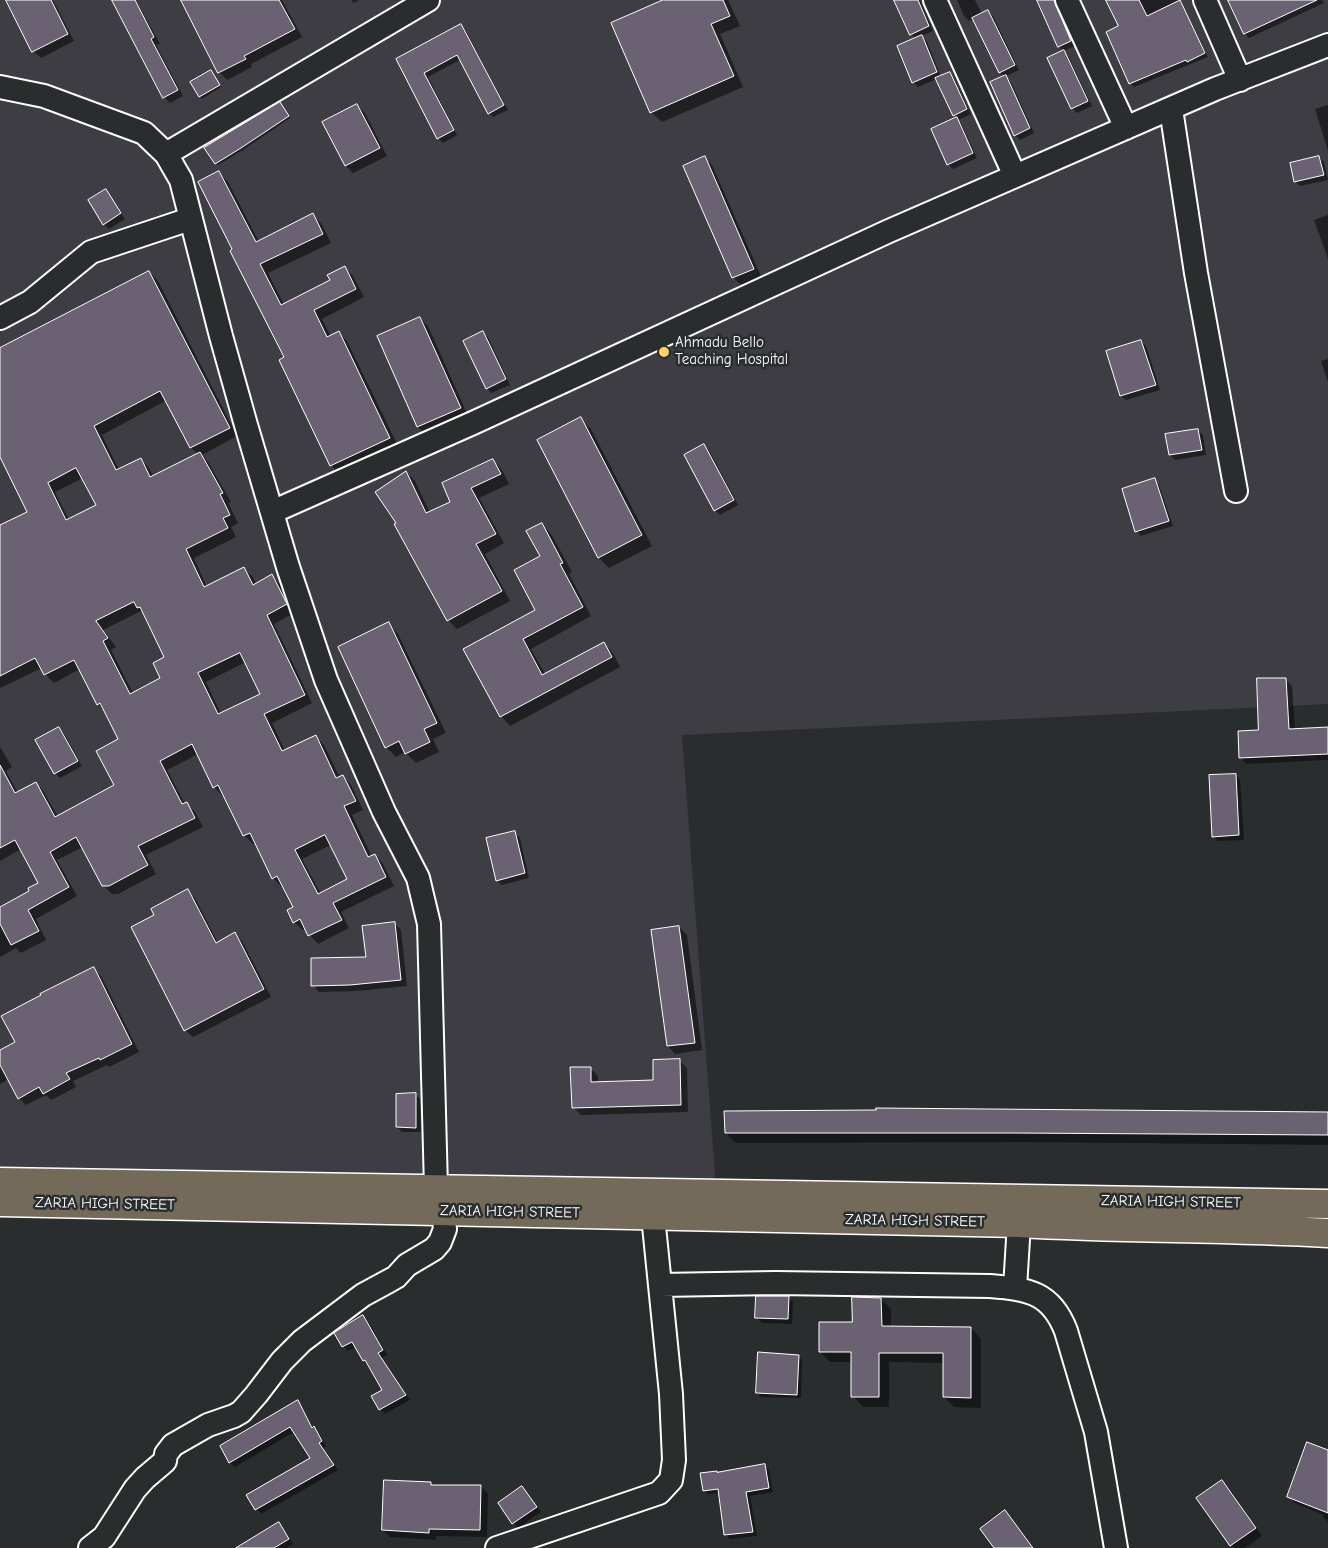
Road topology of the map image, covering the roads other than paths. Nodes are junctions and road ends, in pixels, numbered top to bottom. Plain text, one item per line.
1 (428, 0) edge
2 (935, 0) edge
3 (1067, 0) edge
4 (1205, 0) edge
5 (1328, 45) edge
6 (1240, 80) junction
7 (0, 87) edge
8 (1171, 109) junction
9 (1126, 128) junction
10 (166, 154) junction
11 (1015, 176) junction
12 (190, 219) junction
13 (0, 318) edge
14 (1236, 491) dead end
15 (272, 512) junction
16 (0, 1182) edge
17 (440, 1200) junction
18 (0, 1202) edge
19 (1328, 1204) edge
20 (1016, 1211) junction
21 (653, 1216) junction
22 (1328, 1234) edge
23 (660, 1285) junction
24 (1015, 1288) junction
25 (90, 1548) edge
26 (497, 1548) edge
27 (1116, 1548) edge

1 - 10 street
2 - 11 street
3 - 9 street
4 - 6 street
5 - 6 street
6 - 8 street
7 - 10 street
8 - 9 street
8 - 14 street
9 - 11 street
10 - 12 street
11 - 15 street
12 - 13 street
12 - 15 street
15 - 17 street
16 - 17 main road, ZARIA HIGH STREET
17 - 18 main road, ZARIA HIGH STREET
17 - 20 main road, ZARIA HIGH STREET
17 - 21 main road, ZARIA HIGH STREET
17 - 25 street
19 - 20 main road, ZARIA HIGH STREET
20 - 21 main road, ZARIA HIGH STREET
20 - 22 main road, ZARIA HIGH STREET
20 - 24 street
21 - 23 street
23 - 24 street
23 - 26 street
24 - 27 street

